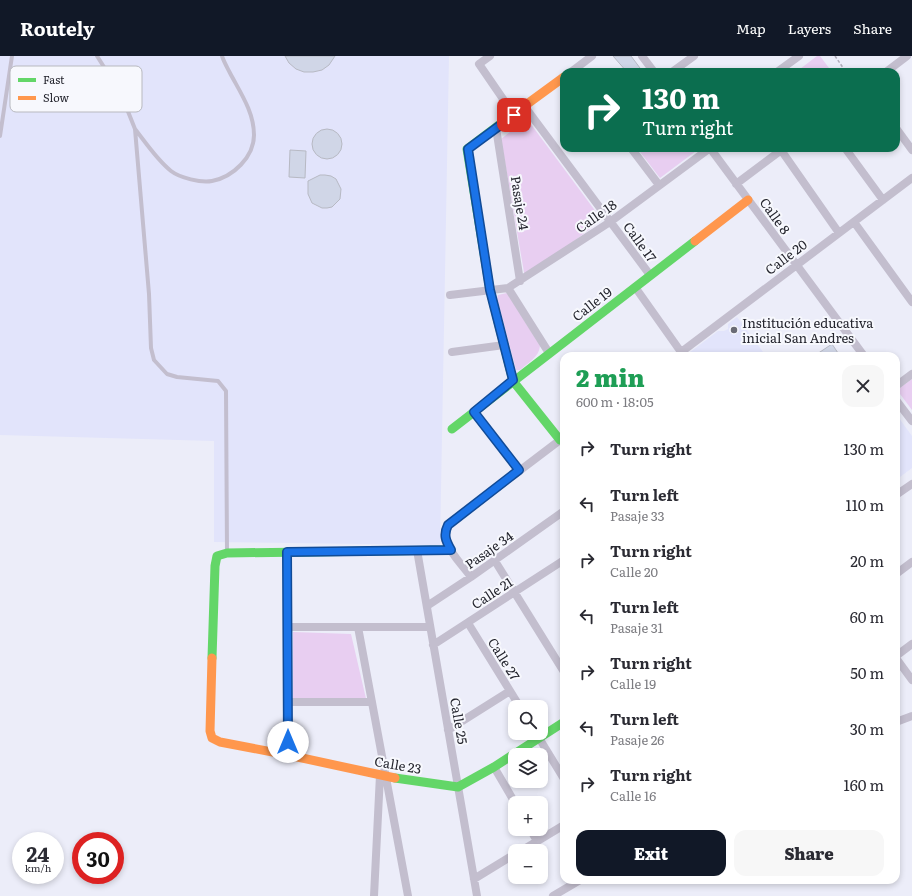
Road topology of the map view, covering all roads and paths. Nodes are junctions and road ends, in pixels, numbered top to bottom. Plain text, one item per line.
1 (12, 56) edge
2 (97, 56) edge
3 (222, 56) edge
4 (490, 56) edge
5 (592, 56) edge
6 (642, 56) edge
7 (694, 56) edge
8 (799, 56) edge
9 (835, 56) edge
10 (907, 56) edge
11 (10, 66) edge
12 (103, 66) edge
13 (577, 68) edge
14 (651, 68) edge
15 (678, 68) edge
16 (782, 68) edge
17 (843, 68) edge
18 (891, 68) edge
19 (10, 69) edge
20 (560, 80) edge
21 (525, 107) junction
22 (128, 112) edge
23 (514, 115) junction
24 (496, 128) junction
25 (135, 129) junction
26 (900, 134) edge
27 (0, 136) edge
28 (912, 150) edge
29 (634, 152) edge
30 (704, 152) edge
31 (713, 152) edge
32 (779, 152) edge
33 (785, 152) edge
34 (848, 152) edge
35 (912, 178) edge
36 (736, 184) junction
37 (659, 185) junction
38 (748, 200) junction
39 (883, 200) junction
40 (610, 222) junction
41 (854, 222) junction
42 (839, 233) junction
43 (796, 265) junction
44 (650, 276) junction
45 (520, 281) junction
46 (635, 287) junction
47 (508, 288) junction
48 (490, 290) junction
49 (450, 295) dead end
50 (912, 302) edge
51 (504, 345) junction
52 (452, 352) dead end
53 (677, 352) edge
54 (681, 352) edge
55 (861, 352) edge
56 (549, 353) junction
57 (912, 374) edge
58 (513, 380) junction
59 (900, 383) edge
60 (900, 405) edge
61 (474, 412) junction
62 (912, 421) edge
63 (452, 428) dead end
64 (560, 437) edge
65 (560, 440) edge
66 (519, 470) junction
67 (912, 484) edge
68 (900, 492) edge
69 (560, 514) edge
70 (417, 550) junction
71 (451, 550) junction
72 (287, 552) junction
73 (227, 553) junction
74 (495, 561) junction
75 (912, 562) edge
76 (560, 564) edge
77 (900, 571) edge
78 (471, 578) junction
79 (515, 593) junction
80 (427, 606) junction
81 (468, 623) junction
82 (358, 627) junction
83 (430, 627) junction
84 (287, 628) junction
85 (912, 644) edge
86 (434, 645) junction
87 (900, 654) edge
88 (900, 663) edge
89 (560, 666) edge
90 (912, 680) edge
91 (510, 691) junction
92 (516, 700) edge
93 (288, 702) junction
94 (372, 702) junction
95 (912, 716) edge
96 (900, 720) edge
97 (560, 724) edge
98 (448, 730) junction
99 (548, 730) edge
100 (531, 740) edge
101 (540, 740) edge
102 (288, 755) junction
103 (494, 767) junction
104 (560, 773) edge
105 (383, 776) junction
106 (458, 787) junction
107 (511, 796) edge
108 (560, 827) edge
109 (534, 836) edge
110 (537, 841) junction
111 (532, 844) edge
112 (508, 858) edge
113 (474, 879) junction
114 (573, 884) edge
115 (374, 896) edge
116 (408, 896) edge
117 (477, 896) edge
118 (553, 896) edge

1 - 11 lane
2 - 12 lane
3 - 25 lane
4 - 23 street
5 - 13 street
6 - 14 street
7 - 15 street
8 - 16 street
9 - 17 path
10 - 18 street
19 - 27 lane
20 - 21 street
21 - 23 street
21 - 40 street, Calle 17
22 - 25 lane
23 - 24 street
24 - 45 street, Pasaje 24
24 - 48 street
25 - 73 lane
26 - 28 street
29 - 37 street
30 - 37 street, Calle 18
31 - 36 street, Calle 8
32 - 36 street
33 - 42 street
34 - 39 street
35 - 39 street, Calle 20
36 - 38 street, Calle 8
37 - 40 street, Calle 18
38 - 43 street, Calle 8
38 - 44 street, Calle 19
39 - 41 street, Calle 20
40 - 44 street, Calle 17
40 - 45 street, Calle 18
41 - 42 street, Calle 20
41 - 50 street
42 - 43 street, Calle 20
43 - 54 street, Calle 20
43 - 55 street, Calle 8
44 - 46 street, Calle 19
45 - 47 street, Calle 18
46 - 53 street
46 - 56 street, Calle 19
47 - 48 street, Calle 18
47 - 56 street
48 - 49 street, Calle 18
48 - 51 street
51 - 52 street
51 - 58 street
56 - 58 street, Calle 19
57 - 59 street
58 - 61 street, Calle 19
58 - 64 street
60 - 62 street
61 - 63 street, Calle 19
61 - 66 street
65 - 66 street
66 - 71 street
67 - 68 street
69 - 74 street, Pasaje 34
70 - 71 street
70 - 72 street
70 - 80 street, Calle 25
71 - 78 street
72 - 73 street
72 - 84 street
73 - 102 street, Calle 23
74 - 78 street, Pasaje 34
74 - 79 street
75 - 77 street
76 - 79 street, Calle 21
78 - 80 street, Pasaje 34
79 - 81 street, Calle 21
79 - 89 street
80 - 83 street, Calle 25
81 - 86 street, Calle 21
81 - 91 street, Calle 27
82 - 83 street
82 - 84 street
82 - 94 street
83 - 86 street, Calle 25
84 - 93 street
85 - 87 street
86 - 98 street, Calle 25
88 - 90 street
91 - 92 street, Calle 27
91 - 98 street
93 - 94 street
93 - 102 street
94 - 105 street
95 - 96 street
97 - 99 street
98 - 106 street, Calle 25
100 - 103 street
101 - 104 street
102 - 105 street, Calle 23
103 - 106 street
103 - 107 street
105 - 106 street, Calle 23
105 - 115 street
105 - 116 street
106 - 113 street, Calle 25
108 - 110 street
109 - 110 street
110 - 111 street
112 - 113 street
113 - 117 street, Calle 25
114 - 118 street

